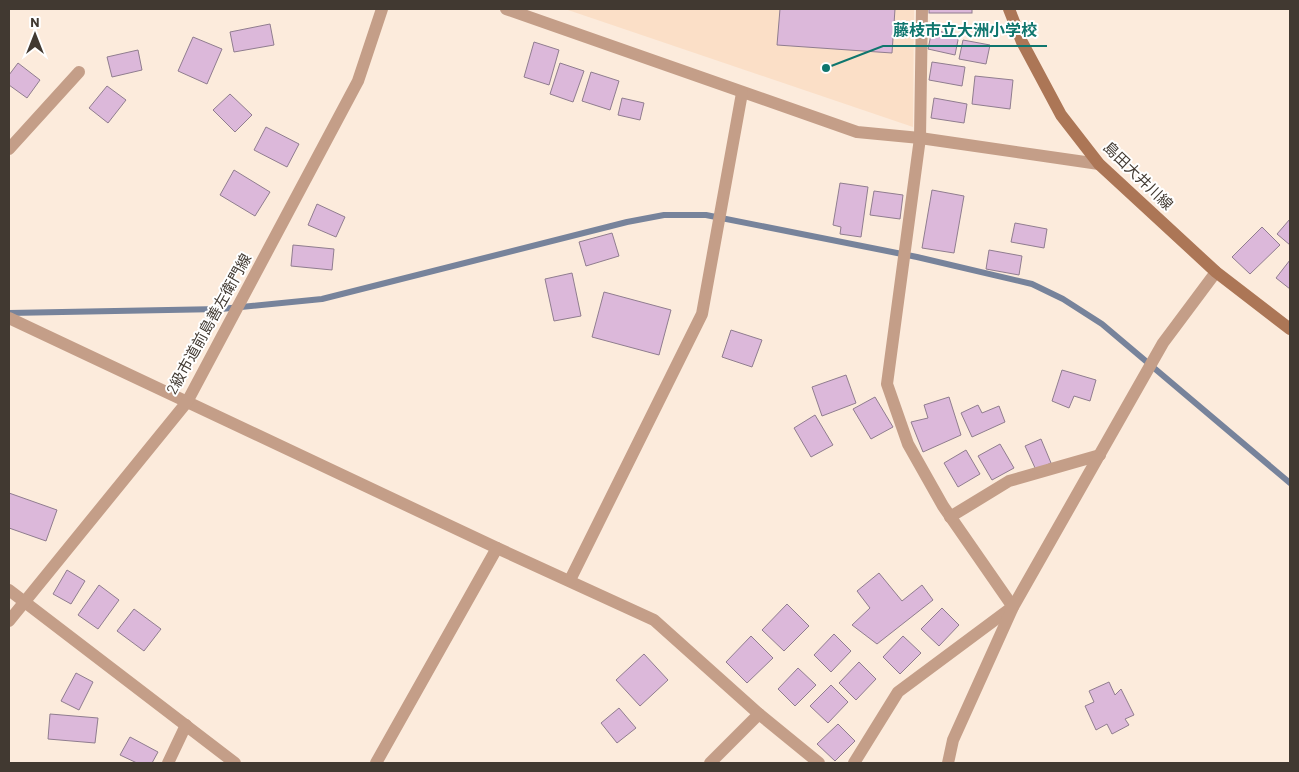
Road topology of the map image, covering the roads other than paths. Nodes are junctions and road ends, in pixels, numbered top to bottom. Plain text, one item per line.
1 (382, 9) edge
2 (506, 9) edge
3 (922, 9) edge
4 (1009, 9) edge
5 (79, 72) dead end
6 (742, 93) junction
7 (920, 138) junction
8 (9, 149) edge
9 (1099, 164) junction
10 (1216, 272) junction
11 (9, 318) edge
12 (1290, 329) edge
13 (187, 402) junction
14 (1100, 455) junction
15 (950, 517) junction
16 (497, 548) junction
17 (570, 580) junction
18 (9, 590) edge
19 (26, 601) junction
20 (1013, 606) junction
21 (9, 621) edge
22 (759, 714) junction
23 (186, 725) junction
24 (168, 763) edge
25 (236, 763) edge
26 (376, 763) edge
27 (710, 763) edge
28 (819, 763) edge
29 (854, 763) edge
30 (948, 763) edge

1 - 13 street, 2級市道前島善左衛門線
2 - 6 street
3 - 7 street
4 - 9 main road, 島田大井川線
5 - 8 street
6 - 7 street
6 - 17 street
7 - 9 street
7 - 15 street
9 - 10 main road, 島田大井川線
10 - 12 main road, 島田大井川線
10 - 14 street
11 - 13 street
13 - 16 street
13 - 19 street, 2級市道前島善左衛門線
14 - 15 street
14 - 20 street
15 - 20 street
16 - 17 street
16 - 26 street
17 - 22 street
18 - 19 street
19 - 21 street, 2級市道前島善左衛門線
19 - 23 street
20 - 29 street
20 - 30 street
22 - 27 street
22 - 28 street
23 - 24 street
23 - 25 street

